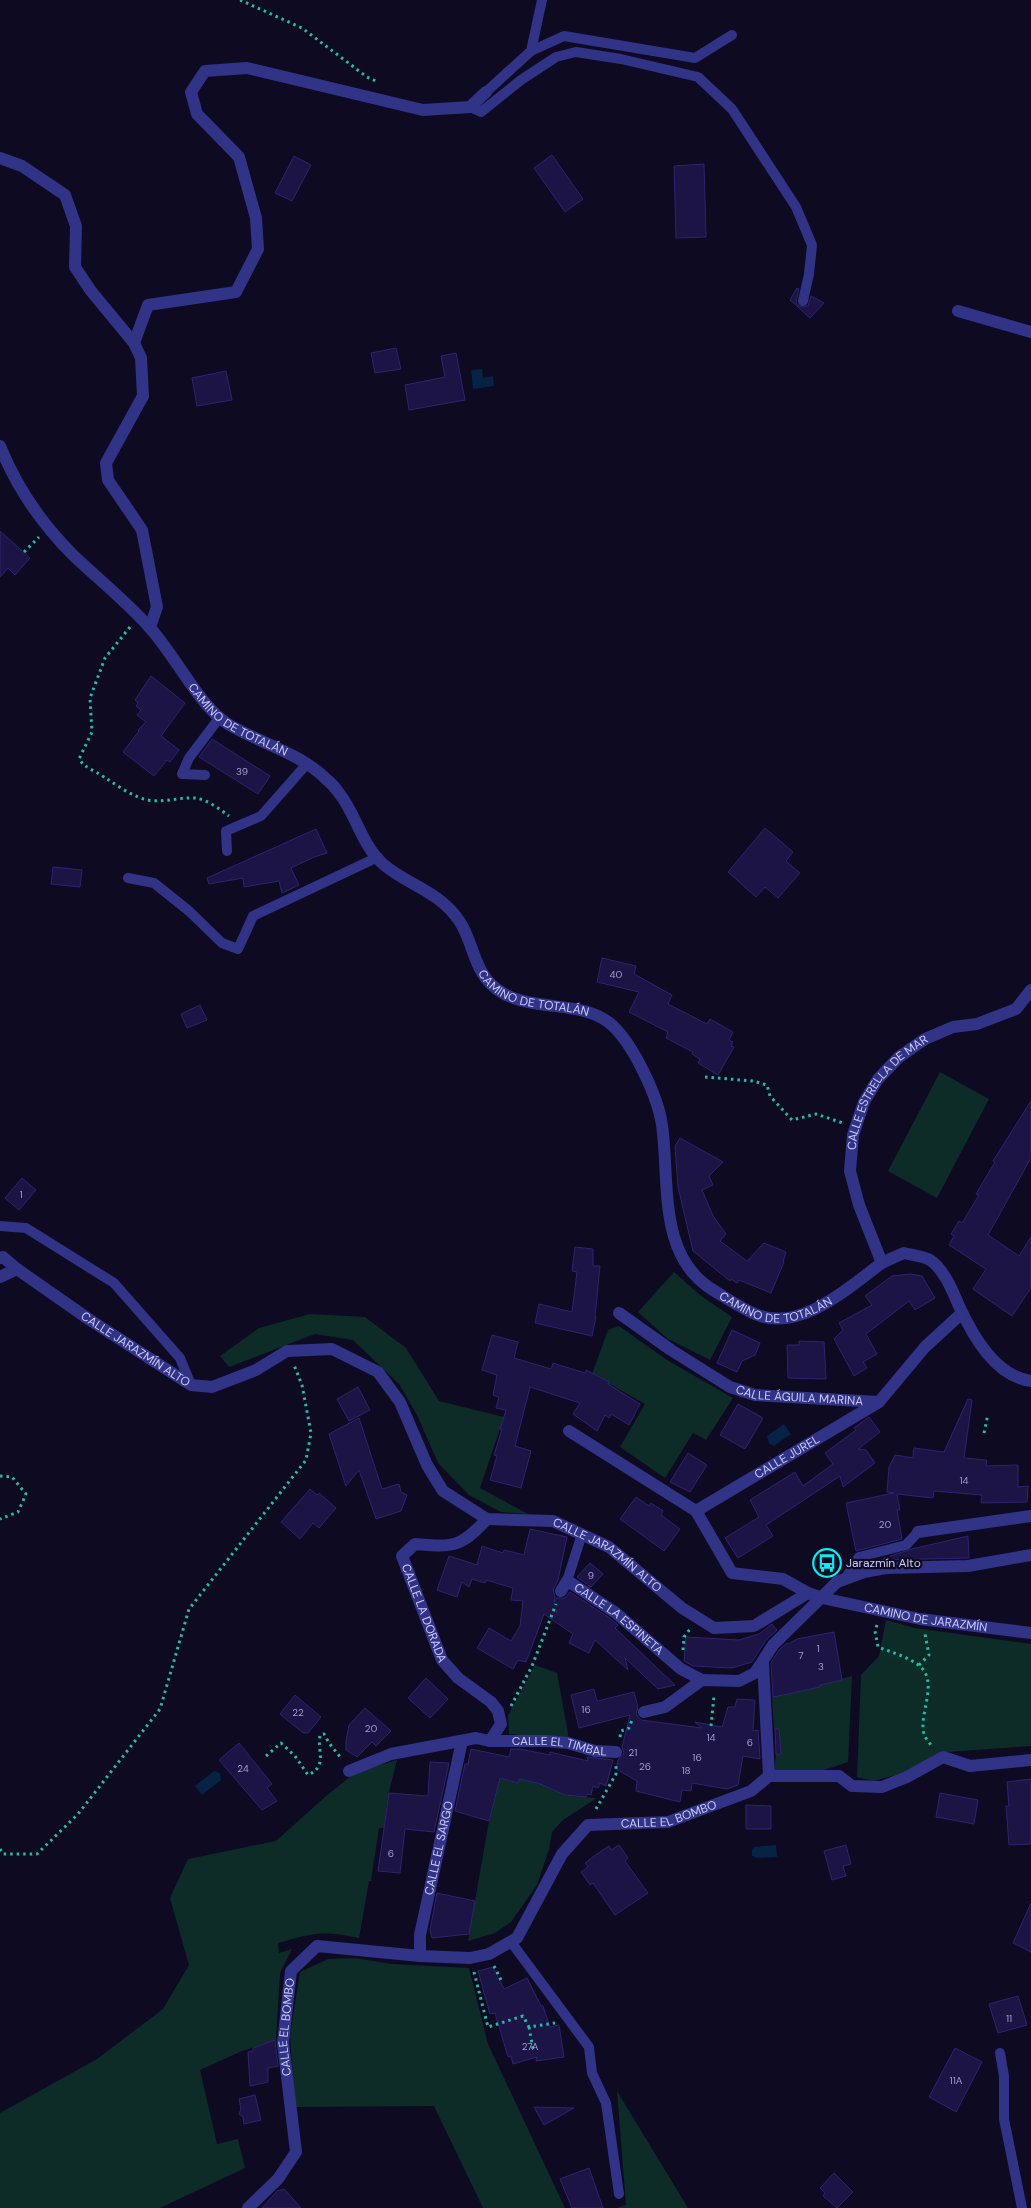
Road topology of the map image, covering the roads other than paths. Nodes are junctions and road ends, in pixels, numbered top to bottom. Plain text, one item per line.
1 (542, 0) edge
2 (732, 35) dead end
3 (531, 51) junction
4 (486, 92) joint
5 (470, 107) junction
6 (0, 158) edge
7 (803, 301) dead end
8 (958, 311) dead end
9 (1031, 332) edge
10 (134, 343) junction
11 (0, 446) edge
12 (145, 623) junction
13 (220, 717) junction
14 (306, 765) junction
15 (205, 774) dead end
16 (227, 851) dead end
17 (378, 857) junction
18 (128, 878) dead end
19 (1031, 990) edge
20 (0, 1226) edge
21 (0, 1258) edge
22 (882, 1263) junction
23 (17, 1269) junction
24 (0, 1277) edge
25 (620, 1313) dead end
26 (962, 1313) junction
27 (1031, 1382) edge
28 (191, 1385) junction
29 (879, 1402) junction
30 (569, 1431) dead end
31 (696, 1511) junction
32 (1031, 1516) edge
33 (487, 1518) junction
34 (918, 1532) joint
35 (582, 1534) junction
36 (1031, 1555) edge
37 (845, 1579) junction
38 (564, 1586) joint
39 (808, 1593) junction
40 (822, 1598) junction
41 (1031, 1633) edge
42 (763, 1663) junction
43 (702, 1680) junction
44 (644, 1712) road end
45 (462, 1741) junction
46 (490, 1741) junction
47 (616, 1752) road end
48 (1031, 1760) edge
49 (354, 1769) road end
50 (769, 1776) junction
51 (511, 1942) junction
52 (420, 1956) junction
53 (1000, 2052) dead end
54 (619, 2194) dead end
55 (248, 2208) edge
56 (1022, 2208) edge

1 - 3 lane
2 - 3 lane
3 - 4 lane
4 - 5 street
5 - 7 lane
5 - 10 street
6 - 10 street
8 - 9 street
10 - 12 street
11 - 12 street, CAMINO DE TOTALÁN
12 - 13 street, CAMINO DE TOTALÁN
13 - 14 street, CAMINO DE TOTALÁN
13 - 15 lane
14 - 16 lane
14 - 17 street, CAMINO DE TOTALÁN
17 - 18 lane
17 - 22 street, CAMINO DE TOTALÁN
19 - 22 street, CALLE ESTRELLA DE MAR
20 - 28 lane
21 - 23 street, CALLE JARAZMÍN ALTO
22 - 26 street, CAMINO DE TOTALÁN
23 - 24 street
23 - 28 street, CALLE JARAZMÍN ALTO
25 - 29 street, CALLE ÁGUILA MARINA
26 - 27 street, CAMINO DE TOTALÁN
26 - 29 street, CALLE ÁGUILA MARINA
28 - 33 street, CALLE JARAZMÍN ALTO
29 - 31 street, CALLE JUREL
30 - 31 street
31 - 39 street
32 - 34 street
33 - 35 street, CALLE JARAZMÍN ALTO
33 - 46 street, CALLE LA DORADA
34 - 37 lane
35 - 38 lane
35 - 39 street, CALLE JARAZMÍN ALTO
36 - 37 street
37 - 40 street
38 - 43 street, CALLE LA ESPINETA
39 - 40 street
40 - 41 street, CAMINO DE JARAZMÍN
40 - 42 street
42 - 43 street
42 - 50 street
43 - 44 street
45 - 46 street, CALLE EL TIMBAL
45 - 49 street, CALLE EL TIMBAL
45 - 52 street, CALLE EL SARGO
46 - 47 street, CALLE EL TIMBAL
48 - 50 street
50 - 51 street, CALLE EL BOMBO
51 - 52 street, CALLE EL BOMBO
51 - 54 lane
52 - 55 street, CALLE EL BOMBO
53 - 56 lane

